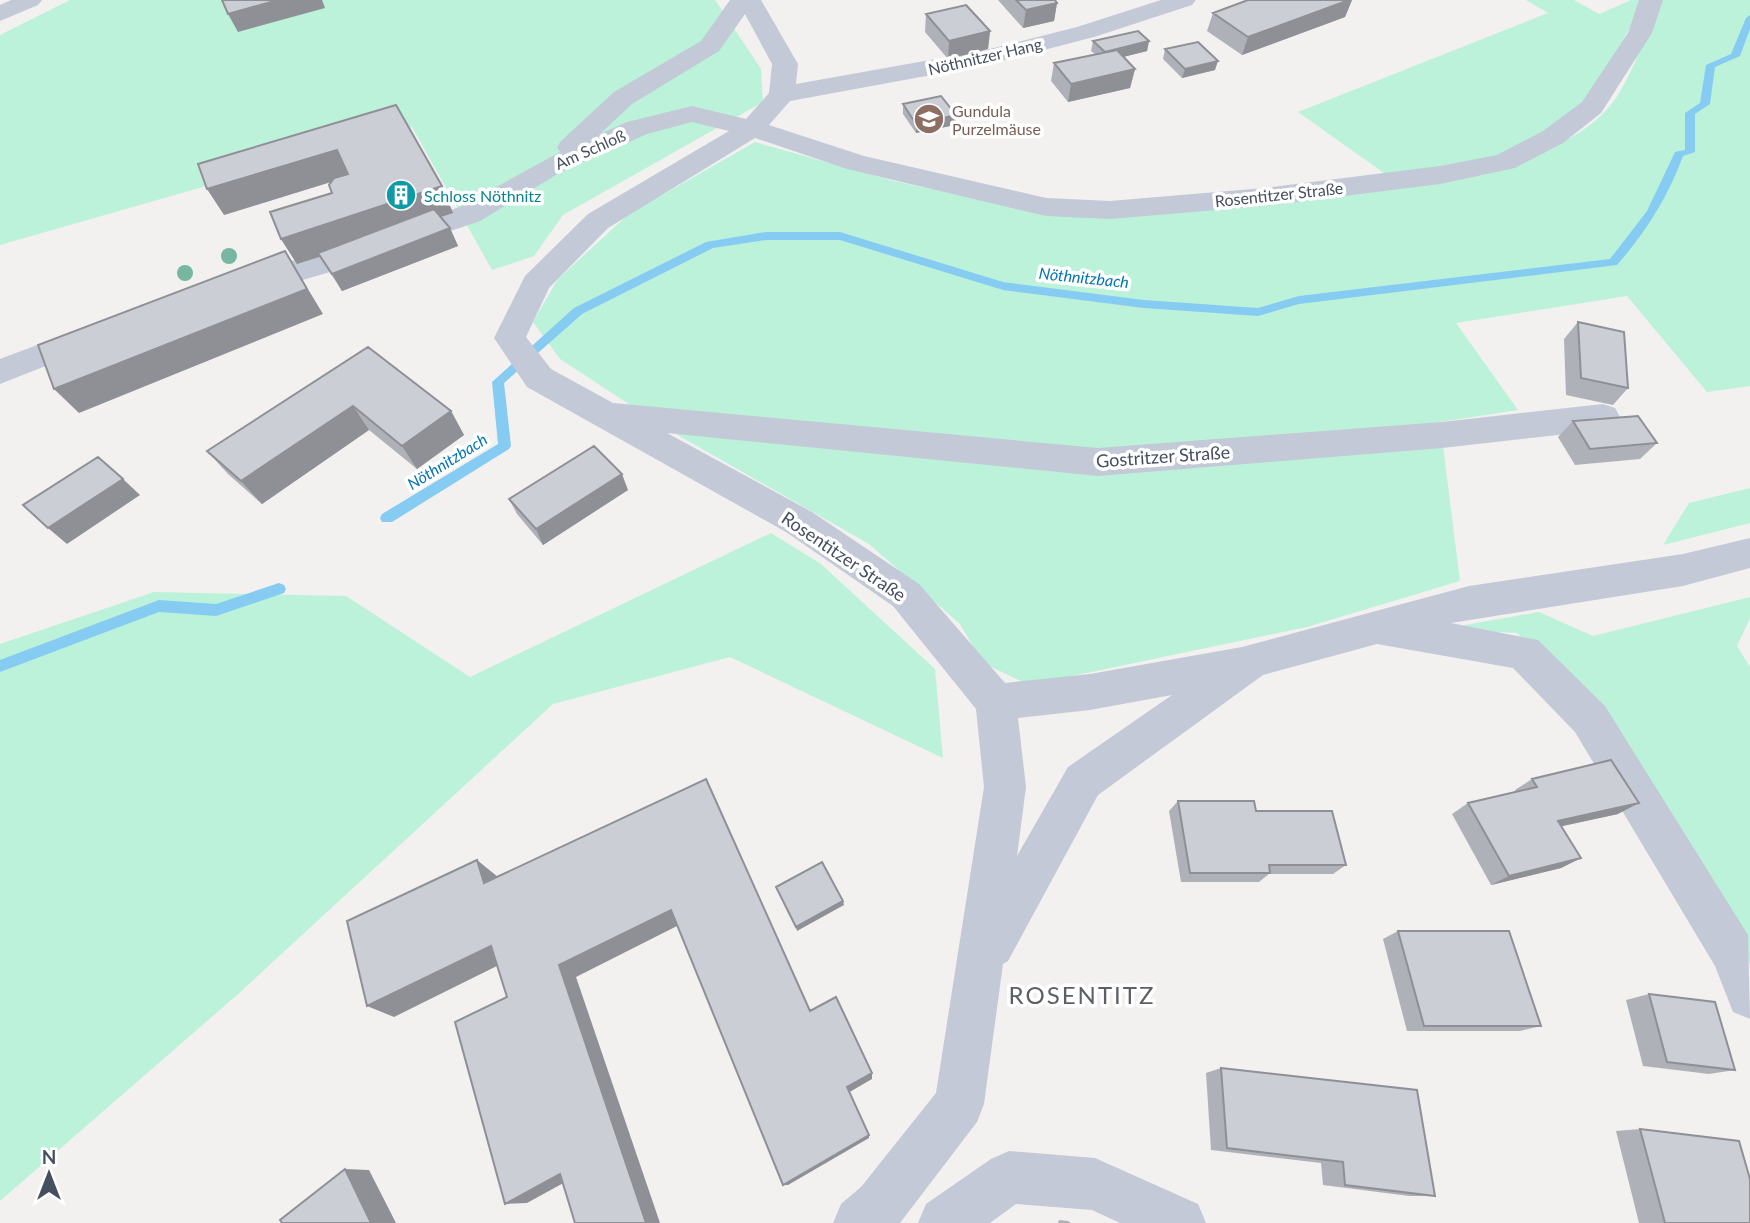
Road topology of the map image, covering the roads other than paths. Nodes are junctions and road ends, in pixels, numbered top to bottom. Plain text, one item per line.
1 (30, 0) edge
2 (742, 0) edge
3 (750, 0) edge
4 (1184, 0) edge
5 (1651, 0) edge
6 (0, 14) edge
7 (782, 94) junction
8 (752, 128) junction
9 (551, 166) junction
10 (226, 292) edge
11 (123, 323) edge
12 (0, 372) edge
13 (597, 413) junction
14 (1603, 416) edge
15 (1750, 553) edge
16 (1375, 628) junction
17 (1252, 661) junction
18 (996, 702) junction
19 (981, 965) junction
20 (1750, 995) edge
21 (881, 1217) edge
22 (945, 1223) edge
23 (1180, 1223) edge

1 - 6 street
2 - 9 street
3 - 7 street
4 - 7 street, Nöthnitzer Hang
5 - 8 street, Rosentitzer Straße
7 - 8 street, Rosentitzer Straße
8 - 9 street, Am Schloß
8 - 13 street, Rosentitzer Straße
9 - 10 street, Am Schloß
11 - 12 street
13 - 14 street, Gostritzer Straße
13 - 18 street, Rosentitzer Straße
15 - 16 street
16 - 17 street
16 - 20 street
17 - 18 street
17 - 19 street
18 - 19 street
19 - 21 street
22 - 23 street

